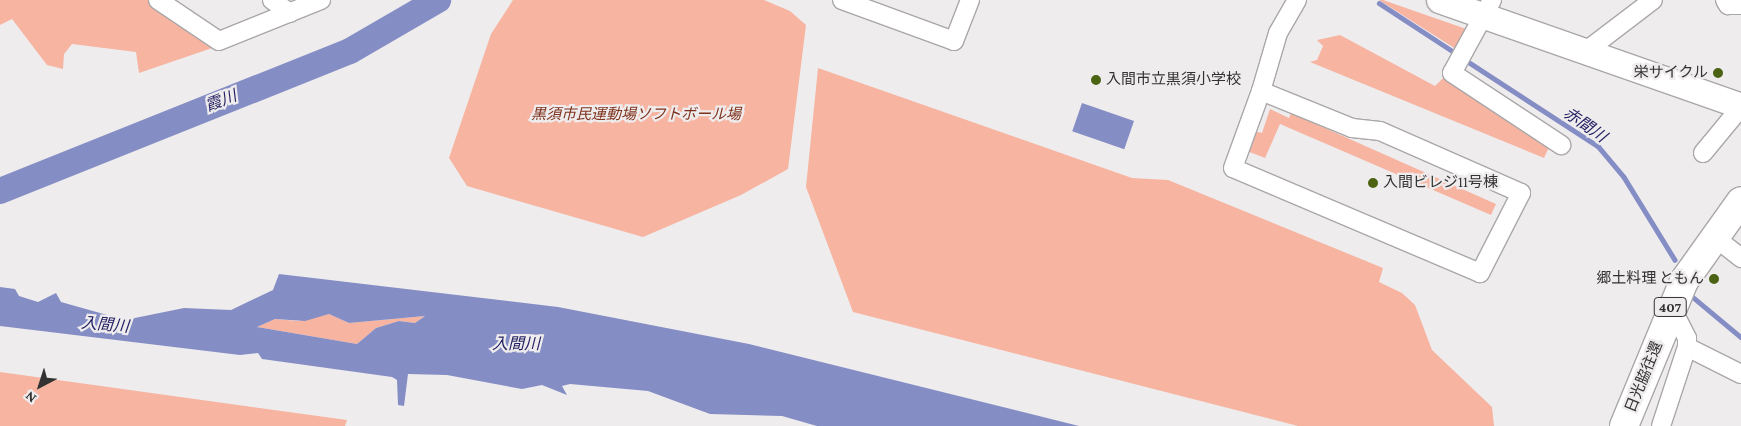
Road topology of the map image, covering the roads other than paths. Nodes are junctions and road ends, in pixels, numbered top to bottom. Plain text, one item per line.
1 (158, 0) edge
2 (272, 0) edge
3 (322, 0) edge
4 (842, 0) edge
5 (970, 0) edge
6 (1297, 0) edge
7 (1439, 0) edge
8 (1652, 0) edge
9 (1726, 0) edge
10 (1741, 5) edge
11 (1487, 8) edge
12 (290, 13) junction
13 (1586, 52) junction
14 (1261, 91) junction
15 (1741, 106) edge
16 (1561, 145) dead end
17 (1703, 153) dead end
18 (1741, 201) edge
19 (1713, 236) junction
20 (1741, 258) edge
21 (1671, 306) junction
22 (1687, 347) junction
23 (1741, 374) edge
24 (1624, 426) edge
25 (1661, 426) edge

1 - 12 street
2 - 12 street
3 - 12 street
4 - 5 street
6 - 14 street
7 - 11 street
8 - 13 street
9 - 10 street
11 - 13 street
11 - 16 street
13 - 15 street
14 - 14 street
15 - 17 street
18 - 19 highway, 日光脇往還 / 407
19 - 20 street
19 - 21 highway, 日光脇往還 / 407
21 - 22 street
21 - 24 highway, 日光脇往還 / 407
22 - 23 street
22 - 25 street

